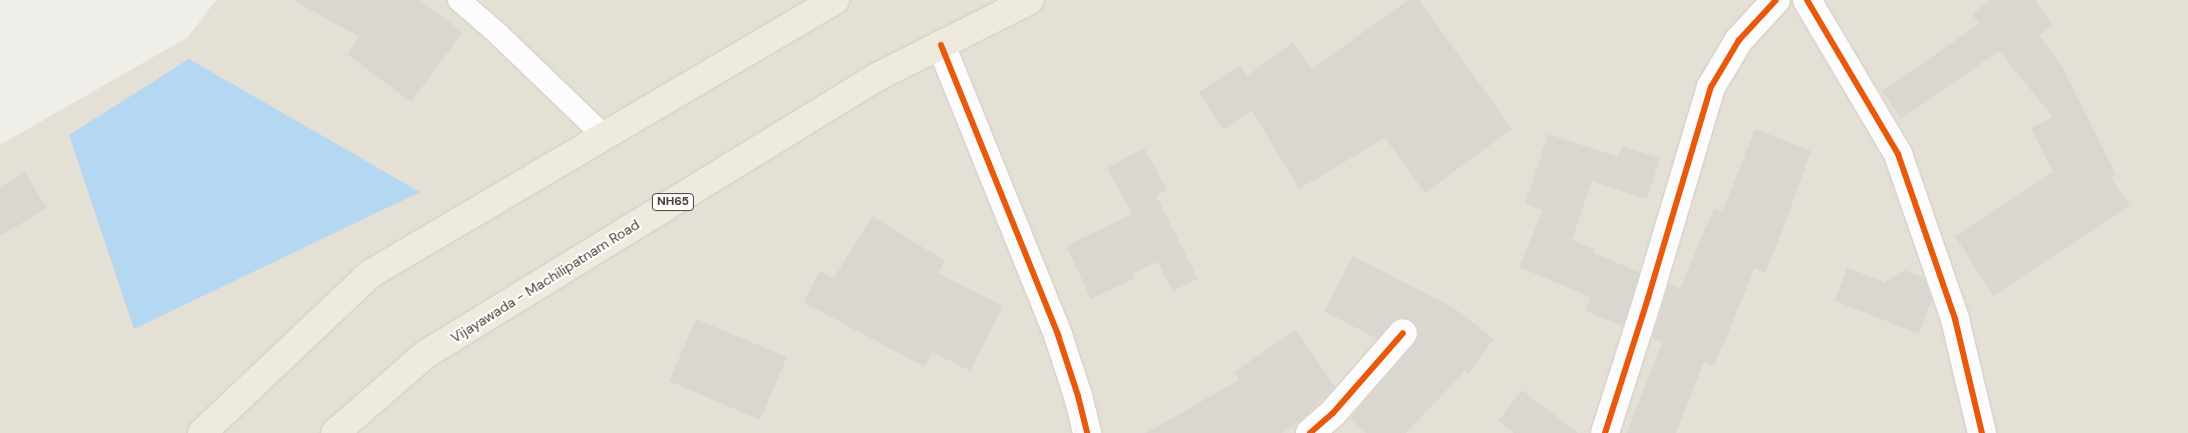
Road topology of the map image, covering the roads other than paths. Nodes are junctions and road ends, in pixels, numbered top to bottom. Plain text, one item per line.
1 (459, 0) edge
2 (835, 0) edge
3 (1030, 0) edge
4 (1776, 0) edge
5 (1807, 0) edge
6 (940, 45) junction
7 (605, 137) junction
8 (1403, 333) dead end
9 (202, 433) edge
10 (335, 433) edge
11 (1087, 433) edge
12 (1310, 433) edge
13 (1605, 433) edge
14 (1982, 433) edge

1 - 7 lane
2 - 7 highway
3 - 6 highway, Vijayawada - Machilipatnam Road / NH65
4 - 13 street
5 - 14 street
6 - 10 highway, Vijayawada - Machilipatnam Road / NH65
6 - 11 street
7 - 9 highway
8 - 12 street

